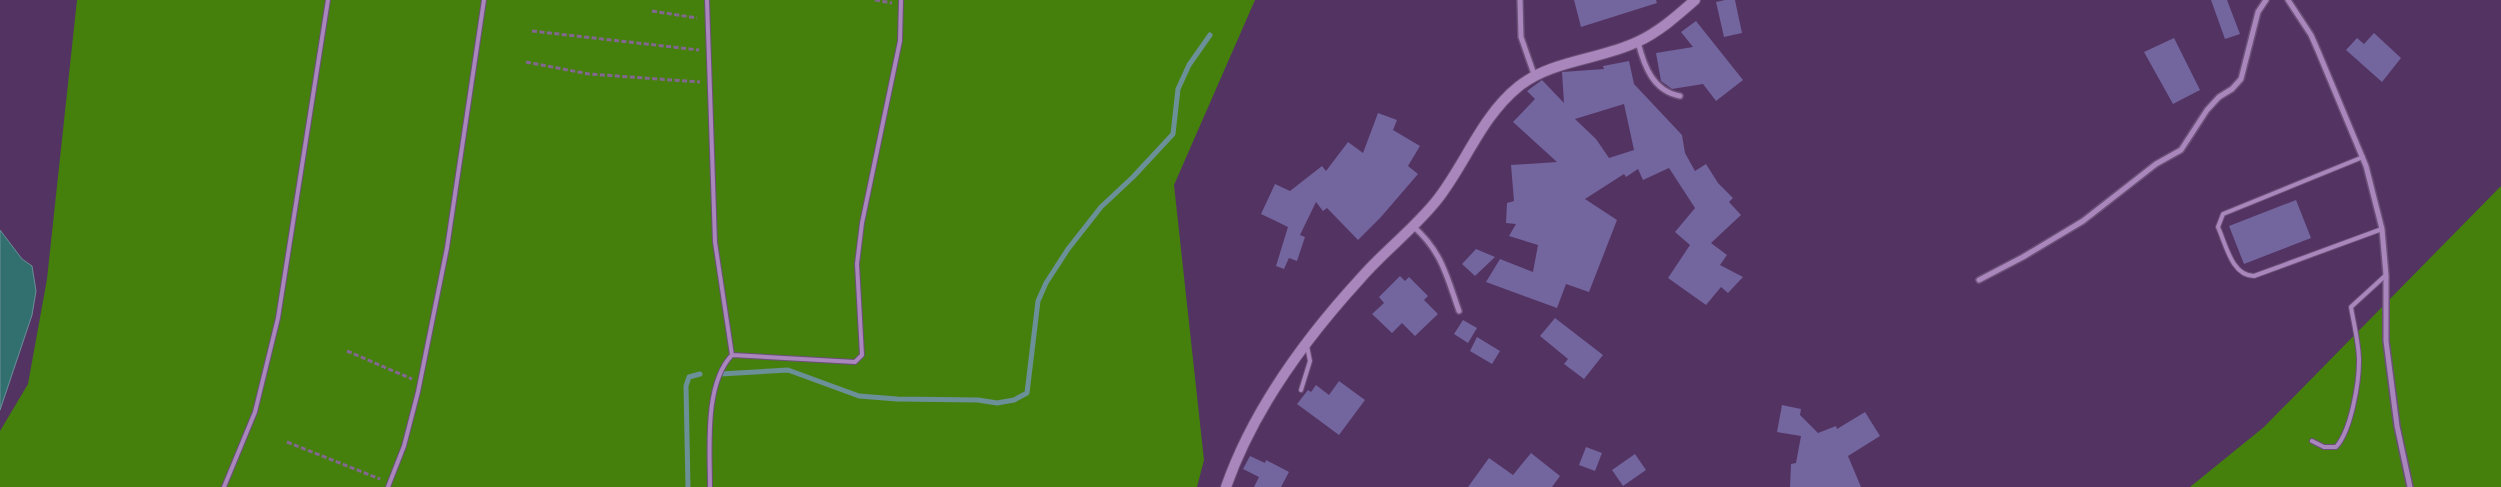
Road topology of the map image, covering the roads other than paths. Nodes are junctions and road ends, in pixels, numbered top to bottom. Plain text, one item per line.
1 (328, 0) edge
2 (484, 0) edge
3 (707, 0) edge
4 (1520, 0) edge
5 (1695, 0) edge
6 (2266, 0) edge
7 (2288, 0) edge
8 (901, 2) edge
9 (1638, 42) junction
10 (1535, 78) junction
11 (1680, 96) dead end
12 (2362, 158) junction
13 (1414, 227) junction
14 (2382, 229) junction
15 (2386, 275) junction
16 (1979, 280) dead end
17 (1460, 311) dead end
18 (1306, 343) junction
19 (732, 355) junction
20 (1301, 390) dead end
21 (2312, 441) dead end
22 (388, 486) edge
23 (224, 487) edge
24 (710, 487) edge
25 (1226, 487) edge
26 (2410, 487) edge

1 - 23 lane
2 - 22 lane
3 - 19 lane
4 - 10 street
5 - 9 main road
6 - 16 street
7 - 12 street
8 - 19 lane
9 - 10 main road
9 - 11 street
10 - 13 main road
12 - 14 street
12 - 14 lane
13 - 17 street
13 - 18 main road
14 - 15 street
15 - 21 lane
15 - 26 street
18 - 20 lane
18 - 25 main road
19 - 24 lane

